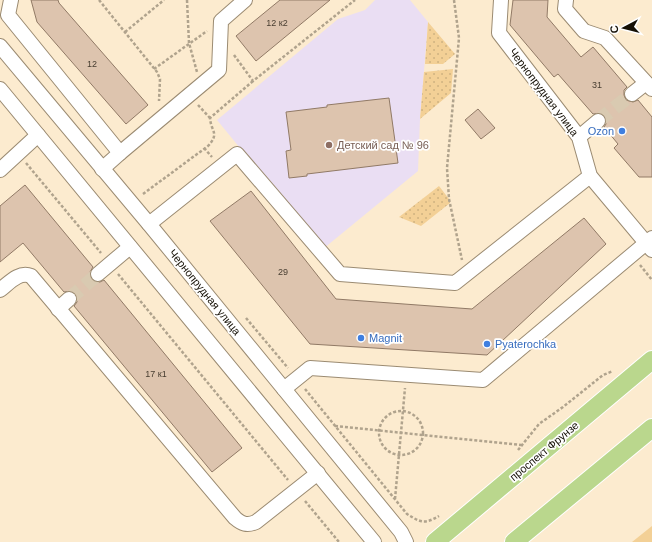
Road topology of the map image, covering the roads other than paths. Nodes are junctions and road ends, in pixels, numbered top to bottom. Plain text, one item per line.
1 (11, 0) edge
2 (245, 0) edge
3 (501, 0) edge
4 (566, 0) edge
5 (4, 10) edge
6 (0, 46) edge
7 (649, 86) edge
8 (0, 89) edge
9 (632, 94) tunnel mouth
10 (598, 121) tunnel mouth
11 (38, 135) junction
12 (580, 137) junction
13 (120, 153) junction
14 (102, 169) junction
15 (0, 170) edge
16 (590, 176) junction
17 (149, 224) junction
18 (650, 244) edge
19 (130, 247) junction
20 (98, 274) tunnel mouth
21 (0, 290) edge
22 (70, 300) tunnel mouth
23 (58, 309) junction
24 (652, 360) edge
25 (284, 389) junction
26 (652, 428) edge
27 (318, 473) junction
28 (374, 542) edge
29 (406, 542) edge
30 (435, 542) edge
31 (514, 542) edge

1 - 5 street
2 - 13 street
3 - 12 street, Чернопрудная улица
4 - 7 street
5 - 13 street
6 - 14 street, Чернопрудная улица
7 - 9 street
8 - 11 street
10 - 12 street
11 - 15 street
11 - 19 street
12 - 16 street, Чернопрудная улица
13 - 14 street
14 - 17 street, Чернопрудная улица
16 - 17 street
16 - 18 street, Чернопрудная улица
17 - 25 street, Чернопрудная улица
18 - 25 street
19 - 20 street
19 - 27 street
21 - 23 street
22 - 23 street
23 - 27 street
24 - 30 main road, проспект Фрунзе
25 - 29 street, Чернопрудная улица
26 - 31 main road
27 - 28 street

